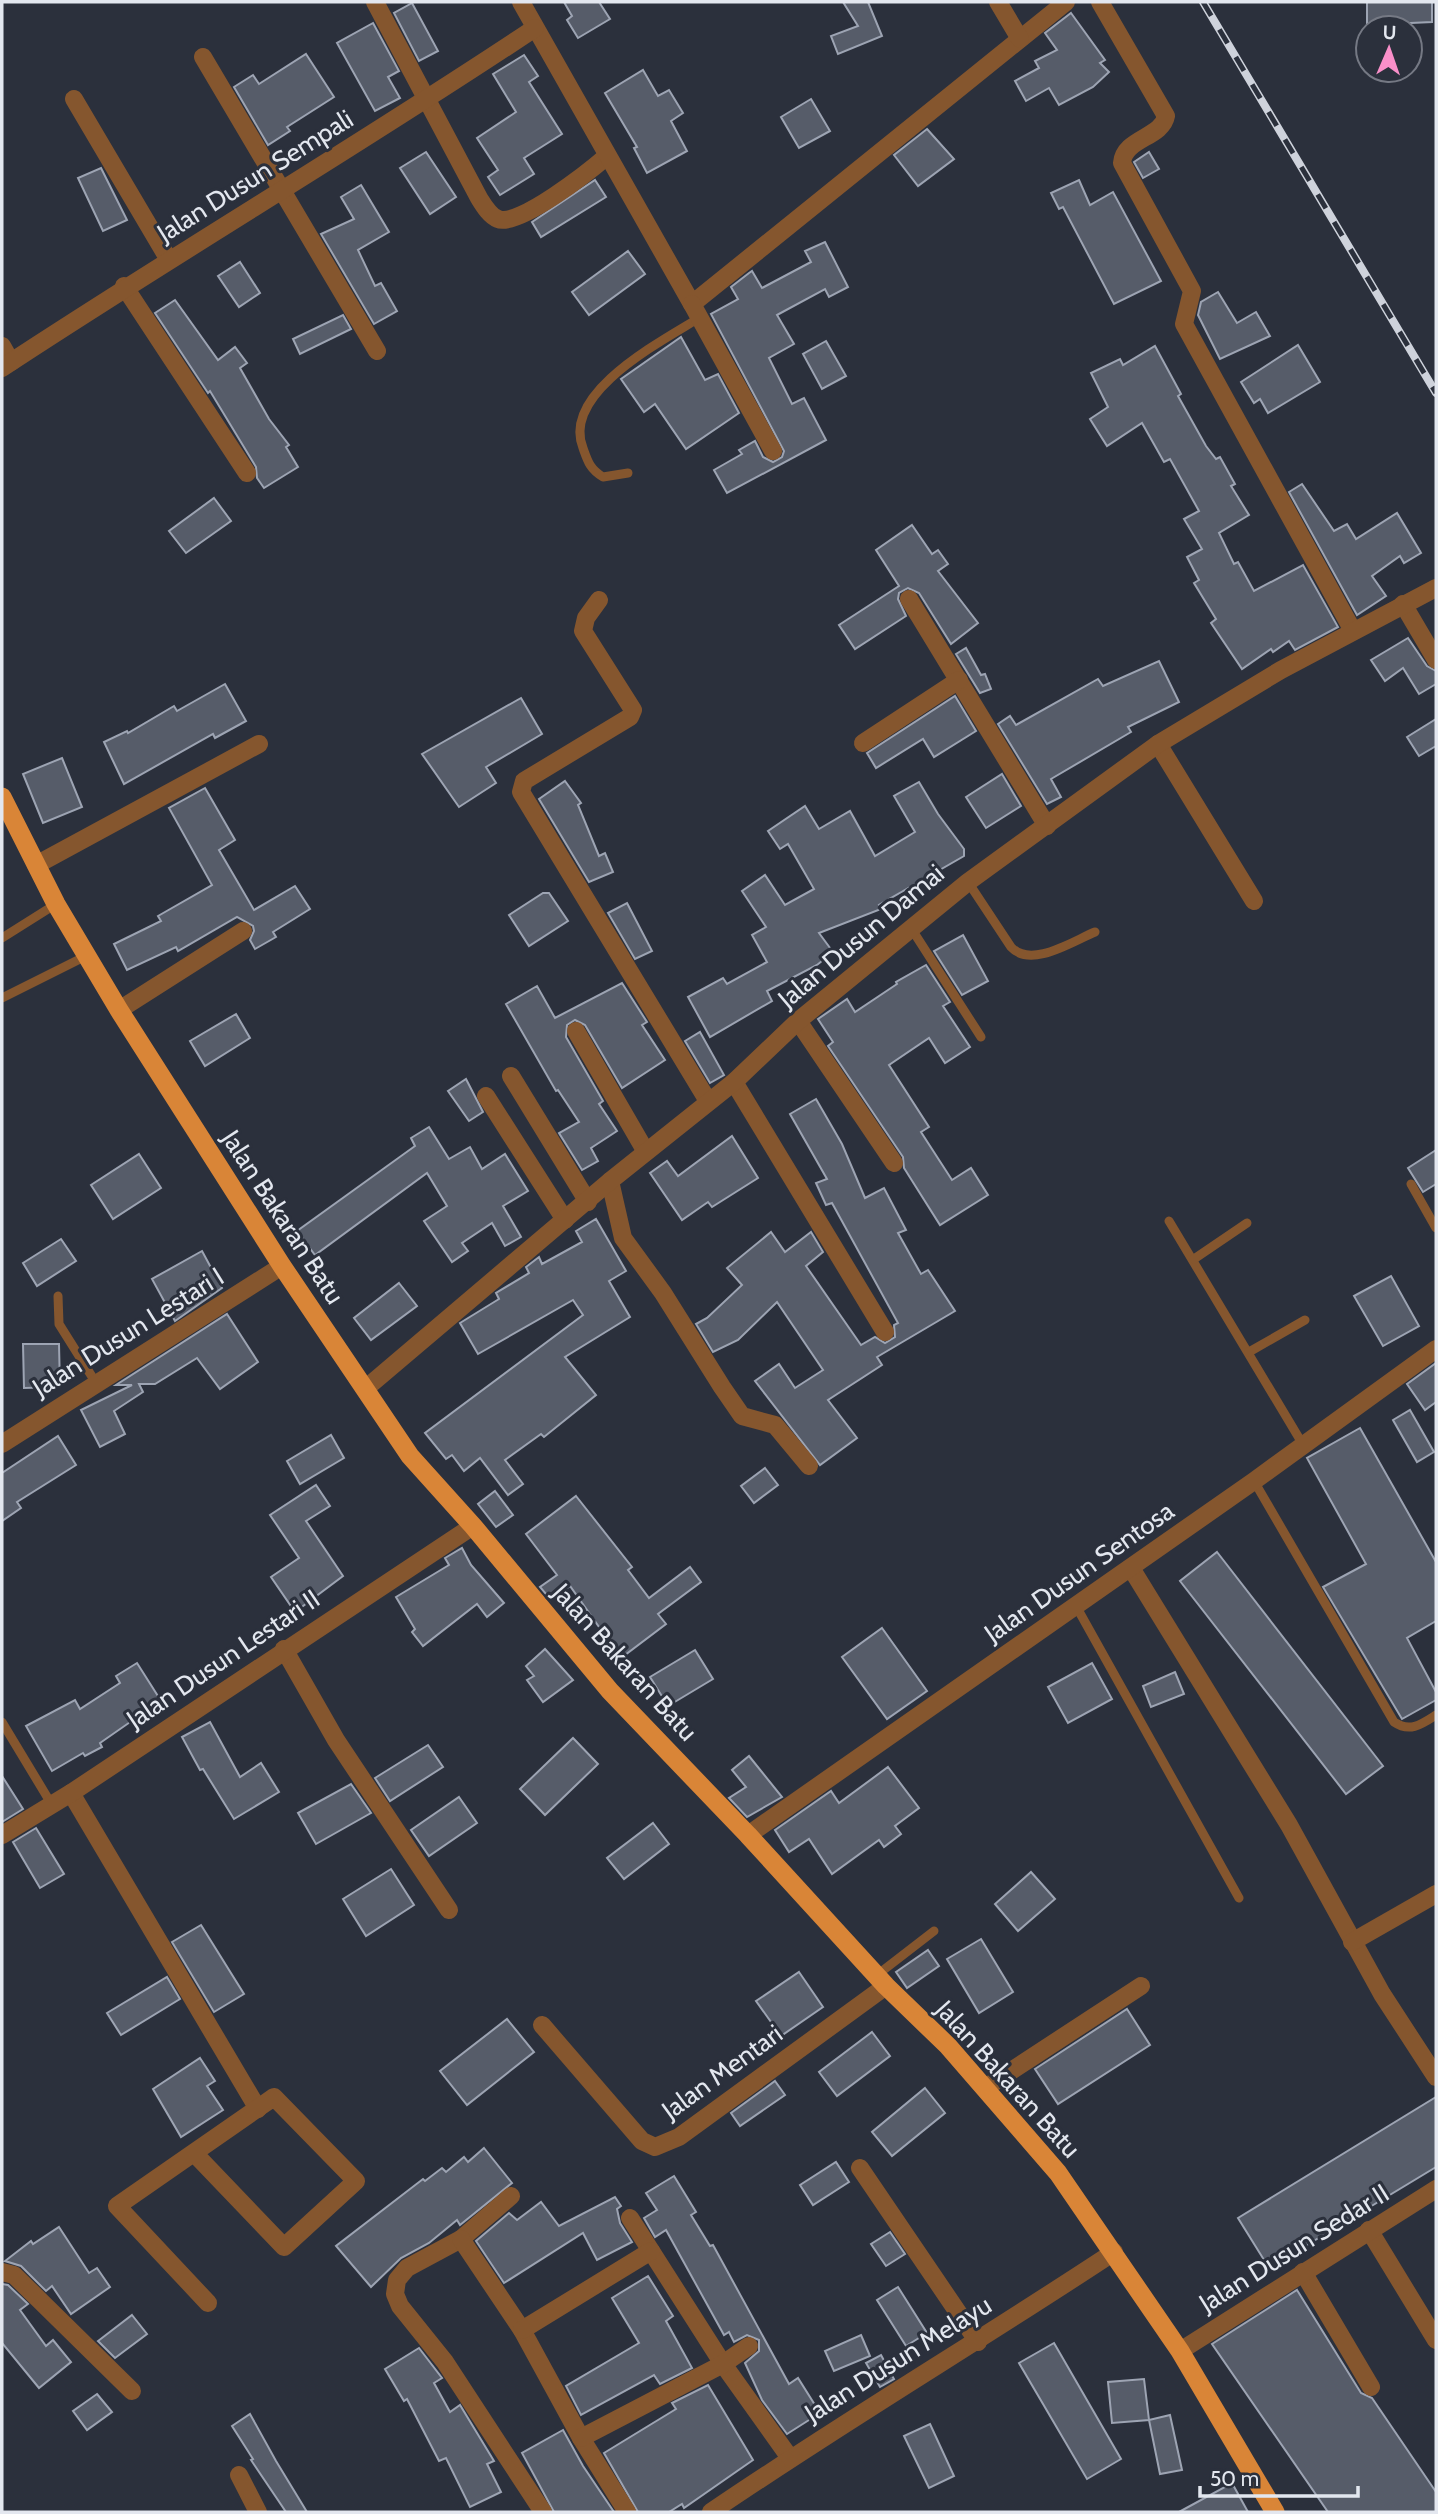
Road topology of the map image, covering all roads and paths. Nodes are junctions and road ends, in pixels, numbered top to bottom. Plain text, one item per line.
1 (375, 2) edge
2 (521, 2) edge
3 (998, 2) edge
4 (1066, 2) edge
5 (1100, 2) edge
6 (534, 28) junction
7 (1020, 39) junction
8 (203, 57) dead end
9 (74, 99) dead end
10 (429, 99) junction
11 (607, 156) junction
12 (282, 192) junction
13 (169, 260) junction
14 (124, 286) junction
15 (696, 311) junction
16 (377, 351) dead end
17 (5, 359) edge
18 (773, 451) dead end
19 (247, 473) dead end
20 (628, 473) dead end
21 (1436, 588) edge
22 (909, 599) dead end
23 (599, 600) dead end
24 (1402, 604) junction
25 (1353, 631) junction
26 (1436, 660) edge
27 (959, 680) junction
28 (863, 743) dead end
29 (259, 744) dead end
30 (1158, 744) junction
31 (2, 797) edge
32 (1047, 826) junction
33 (36, 865) junction
34 (968, 882) junction
35 (1254, 901) dead end
36 (56, 904) junction
37 (910, 927) junction
38 (243, 930) dead end
39 (1095, 932) dead end
40 (2, 938) edge
41 (86, 956) junction
42 (2, 998) edge
43 (119, 1010) junction
44 (799, 1021) junction
45 (576, 1031) dead end
46 (981, 1037) dead end
47 (511, 1076) dead end
48 (734, 1082) junction
49 (486, 1096) dead end
50 (708, 1101) junction
51 (646, 1152) junction
52 (894, 1163) dead end
53 (610, 1181) junction
54 (1411, 1184) dead end
55 (588, 1202) junction
56 (565, 1220) junction
57 (1169, 1221) dead end
58 (1247, 1223) dead end
59 (1436, 1228) edge
60 (1194, 1258) junction
61 (282, 1266) junction
62 (58, 1296) dead end
63 (1305, 1320) dead end
64 (885, 1332) dead end
65 (1436, 1349) edge
66 (1249, 1352) junction
67 (96, 1383) junction
68 (365, 1389) junction
69 (1302, 1443) junction
70 (2, 1444) edge
71 (808, 1466) dead end
72 (1254, 1481) junction
73 (473, 1526) junction
74 (1131, 1568) junction
75 (1076, 1606) junction
76 (284, 1649) junction
77 (1436, 1715) edge
78 (2, 1722) edge
79 (71, 1793) junction
80 (52, 1805) junction
81 (2, 1835) edge
82 (748, 1835) junction
83 (1436, 1894) edge
84 (1239, 1899) dead end
85 (449, 1910) dead end
86 (934, 1931) dead end
87 (1352, 1941) junction
88 (881, 1980) junction
89 (1141, 1986) dead end
90 (542, 2025) dead end
91 (1436, 2077) edge
92 (985, 2088) junction
93 (258, 2109) junction
94 (194, 2153) junction
95 (860, 2168) dead end
96 (1436, 2189) edge
97 (511, 2196) dead end
98 (630, 2218) dead end
99 (1369, 2230) junction
100 (461, 2239) junction
101 (651, 2251) junction
102 (1114, 2252) junction
103 (2, 2272) edge
104 (1303, 2272) junction
105 (208, 2302) dead end
106 (522, 2330) junction
107 (1436, 2340) edge
108 (978, 2342) junction
109 (749, 2346) dead end
110 (1180, 2351) junction
111 (723, 2364) junction
112 (1371, 2387) dead end
113 (132, 2391) dead end
114 (581, 2438) junction
115 (790, 2458) junction
116 (239, 2475) dead end
117 (258, 2512) edge
118 (543, 2512) edge
119 (627, 2512) edge
120 (711, 2512) edge
121 (1275, 2512) edge

1 - 10 street
2 - 6 street
3 - 7 street
4 - 7 street
5 - 25 street
6 - 10 street, Jalan Dusun Sempali
6 - 11 street
7 - 15 street
8 - 12 street
9 - 13 street
10 - 11 street
10 - 12 street, Jalan Dusun Sempali
11 - 15 street
12 - 13 street, Jalan Dusun Sempali
12 - 16 street
13 - 14 street, Jalan Dusun Sempali
14 - 17 street, Jalan Dusun Sempali
14 - 19 street
15 - 18 street
15 - 20 lane
21 - 24 street, Jalan Dusun Damai
22 - 27 street
23 - 50 street
24 - 25 street, Jalan Dusun Damai
24 - 26 street
25 - 30 street, Jalan Dusun Damai
27 - 28 street
27 - 32 street
29 - 33 street
30 - 32 street, Jalan Dusun Damai
30 - 35 street
31 - 33 highway, Jalan Bakaran Batu
32 - 34 street, Jalan Dusun Damai
33 - 36 highway, Jalan Bakaran Batu
34 - 37 street, Jalan Dusun Damai
34 - 39 lane
36 - 40 lane
36 - 41 highway, Jalan Bakaran Batu
37 - 44 street, Jalan Dusun Damai
37 - 46 lane
38 - 43 street
41 - 42 lane
41 - 43 highway, Jalan Bakaran Batu
43 - 61 highway, Jalan Bakaran Batu
44 - 48 street, Jalan Dusun Damai
44 - 52 street
45 - 51 street
47 - 55 street
48 - 50 street, Jalan Dusun Damai
48 - 64 street
49 - 56 street
50 - 51 street, Jalan Dusun Damai
51 - 53 street, Jalan Dusun Damai
53 - 55 street, Jalan Dusun Damai
53 - 71 street
54 - 59 lane
55 - 56 street, Jalan Dusun Damai
56 - 68 street, Jalan Dusun Damai
57 - 60 lane
58 - 60 lane
60 - 66 lane
61 - 67 street, Jalan Dusun Lestari I
61 - 68 highway, Jalan Bakaran Batu
62 - 67 lane
63 - 66 lane
65 - 69 street, Jalan Dusun Sentosa
66 - 69 lane
67 - 70 street, Jalan Dusun Lestari I
68 - 73 highway, Jalan Bakaran Batu
69 - 72 street, Jalan Dusun Sentosa
72 - 74 street, Jalan Dusun Sentosa
72 - 77 lane
73 - 76 street, Jalan Dusun Lestari II
73 - 82 highway, Jalan Bakaran Batu
74 - 75 street, Jalan Dusun Sentosa
74 - 87 street
75 - 82 street, Jalan Dusun Sentosa
75 - 84 lane
76 - 79 street, Jalan Dusun Lestari II
76 - 85 street
78 - 80 lane
79 - 80 street, Jalan Dusun Lestari II
79 - 93 street
80 - 81 street, Jalan Dusun Lestari II
82 - 88 highway, Jalan Bakaran Batu
83 - 87 street
86 - 88 lane
87 - 91 street
88 - 90 street, Jalan Mentari
88 - 92 highway, Jalan Bakaran Batu
89 - 92 street
92 - 102 highway, Jalan Bakaran Batu
93 - 94 street
93 - 94 street
94 - 105 street
95 - 108 street
96 - 99 street, Jalan Dusun Sedar II
97 - 100 street
98 - 101 street
99 - 104 street, Jalan Dusun Sedar II
99 - 107 street
100 - 106 street
100 - 118 street
101 - 106 street
101 - 111 street
102 - 108 street, Jalan Dusun Melayu
102 - 110 highway, Jalan Bakaran Batu
103 - 113 street
104 - 110 street, Jalan Dusun Sedar II
104 - 112 street
106 - 114 street
108 - 115 street, Jalan Dusun Melayu
109 - 111 street
110 - 121 highway, Jalan Bakaran Batu
111 - 114 street
111 - 115 street
114 - 119 street
115 - 120 street, Jalan Dusun Melayu
116 - 117 street

